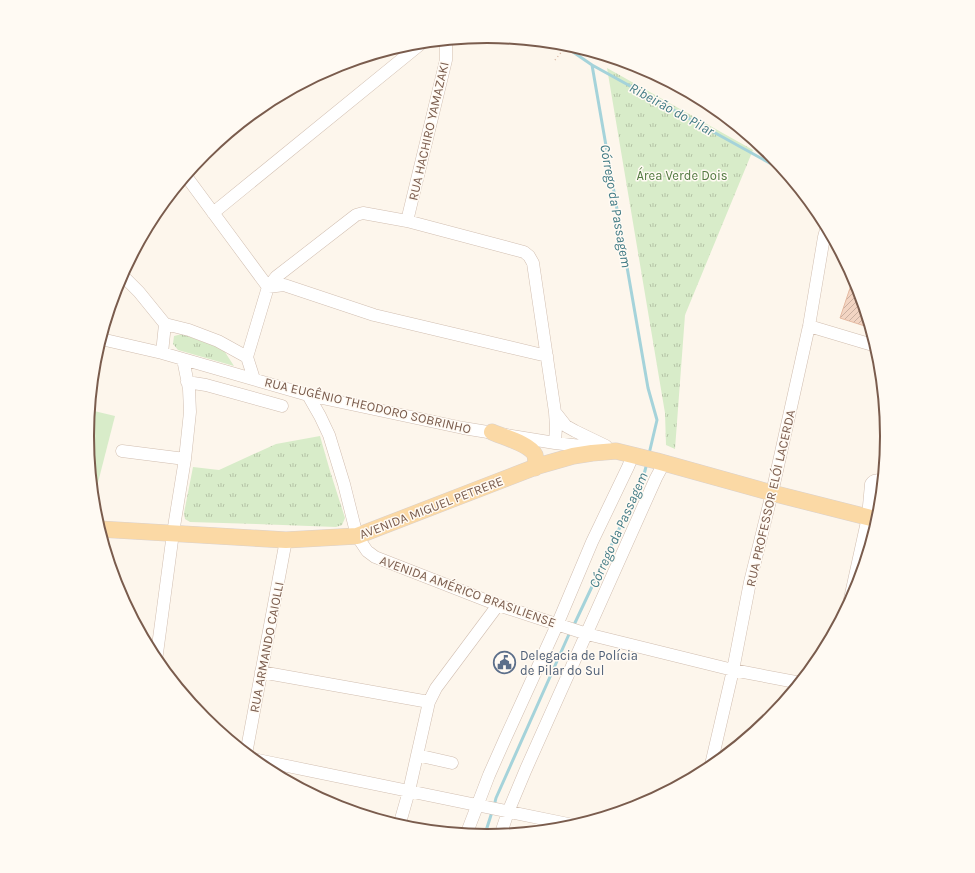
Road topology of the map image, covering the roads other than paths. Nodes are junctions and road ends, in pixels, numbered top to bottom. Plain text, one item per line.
1 (446, 45) edge
2 (412, 51) edge
3 (189, 180) edge
4 (213, 213) junction
5 (407, 221) junction
6 (825, 235) edge
7 (127, 280) edge
8 (268, 287) junction
9 (165, 324) junction
10 (810, 326) junction
11 (106, 340) edge
12 (870, 344) edge
13 (162, 353) junction
14 (547, 356) junction
15 (247, 357) junction
16 (183, 359) junction
17 (254, 379) junction
18 (188, 382) junction
19 (308, 394) junction
20 (282, 406) dead end
21 (555, 412) junction
22 (492, 432) junction
23 (555, 443) junction
24 (616, 451) junction
25 (122, 452) dead end
26 (636, 456) junction
27 (185, 459) junction
28 (660, 462) junction
29 (535, 468) junction
30 (879, 481) edge
31 (772, 493) junction
32 (873, 514) edge
33 (872, 519) edge
34 (105, 529) edge
35 (173, 533) junction
36 (869, 534) edge
37 (357, 536) junction
38 (286, 540) junction
39 (865, 547) edge
40 (498, 605) junction
41 (560, 626) junction
42 (583, 633) junction
43 (157, 650) edge
44 (733, 670) junction
45 (261, 672) junction
46 (795, 682) edge
47 (429, 702) junction
48 (247, 748) edge
49 (417, 755) junction
50 (712, 760) edge
51 (266, 762) edge
52 (452, 763) dead end
53 (409, 791) junction
54 (481, 806) junction
55 (505, 811) junction
56 (401, 820) edge
57 (561, 823) edge
58 (469, 829) edge
59 (501, 829) edge

1 - 5 street, RUA HACHIRO YAMAZAKI
2 - 4 street
3 - 4 street
4 - 8 street
5 - 8 street
5 - 14 street
6 - 10 street, RUA PROFESSOR ELÓI LACERDA
7 - 9 street
8 - 14 street
8 - 15 street
9 - 13 street
9 - 15 street
10 - 12 street
10 - 31 street, RUA PROFESSOR ELÓI LACERDA
11 - 13 street, RUA EUGÊNIO THEODORO SOBRINHO
13 - 16 street, RUA EUGÊNIO THEODORO SOBRINHO
14 - 21 street
15 - 17 street
16 - 17 street, RUA EUGÊNIO THEODORO SOBRINHO
16 - 18 street
17 - 19 street, RUA EUGÊNIO THEODORO SOBRINHO
18 - 20 street
18 - 27 street
19 - 22 street, RUA EUGÊNIO THEODORO SOBRINHO
19 - 37 street
21 - 23 street
21 - 24 street
22 - 23 street, RUA EUGÊNIO THEODORO SOBRINHO
22 - 29 main road
23 - 24 street, RUA EUGÊNIO THEODORO SOBRINHO
24 - 26 main road, AVENIDA MIGUEL PETRERE
24 - 29 main road, AVENIDA MIGUEL PETRERE
25 - 27 street
26 - 28 main road, AVENIDA MIGUEL PETRERE
26 - 41 street
27 - 35 street
28 - 31 main road, AVENIDA MIGUEL PETRERE
28 - 42 street
29 - 37 main road, AVENIDA MIGUEL PETRERE
30 - 32 street
31 - 33 main road, AVENIDA MIGUEL PETRERE
31 - 44 street, RUA PROFESSOR ELÓI LACERDA
34 - 35 main road, AVENIDA MIGUEL PETRERE
35 - 38 main road, AVENIDA MIGUEL PETRERE
35 - 43 street
36 - 39 street
37 - 38 main road, AVENIDA MIGUEL PETRERE
37 - 40 street, AVENIDA AMÉRICO BRASILIENSE
38 - 45 street, RUA ARMANDO CAIOLLI
40 - 41 street, AVENIDA AMÉRICO BRASILIENSE
40 - 47 street
41 - 42 street, AVENIDA AMÉRICO BRASILIENSE
41 - 54 street
42 - 44 street
42 - 55 street
44 - 46 street
44 - 50 street, RUA PROFESSOR ELÓI LACERDA
45 - 47 street
45 - 48 street, RUA ARMANDO CAIOLLI
47 - 49 street
49 - 52 street
49 - 53 street
51 - 53 street
53 - 54 street
53 - 56 street
54 - 55 street
54 - 58 street
55 - 57 street
55 - 59 street

